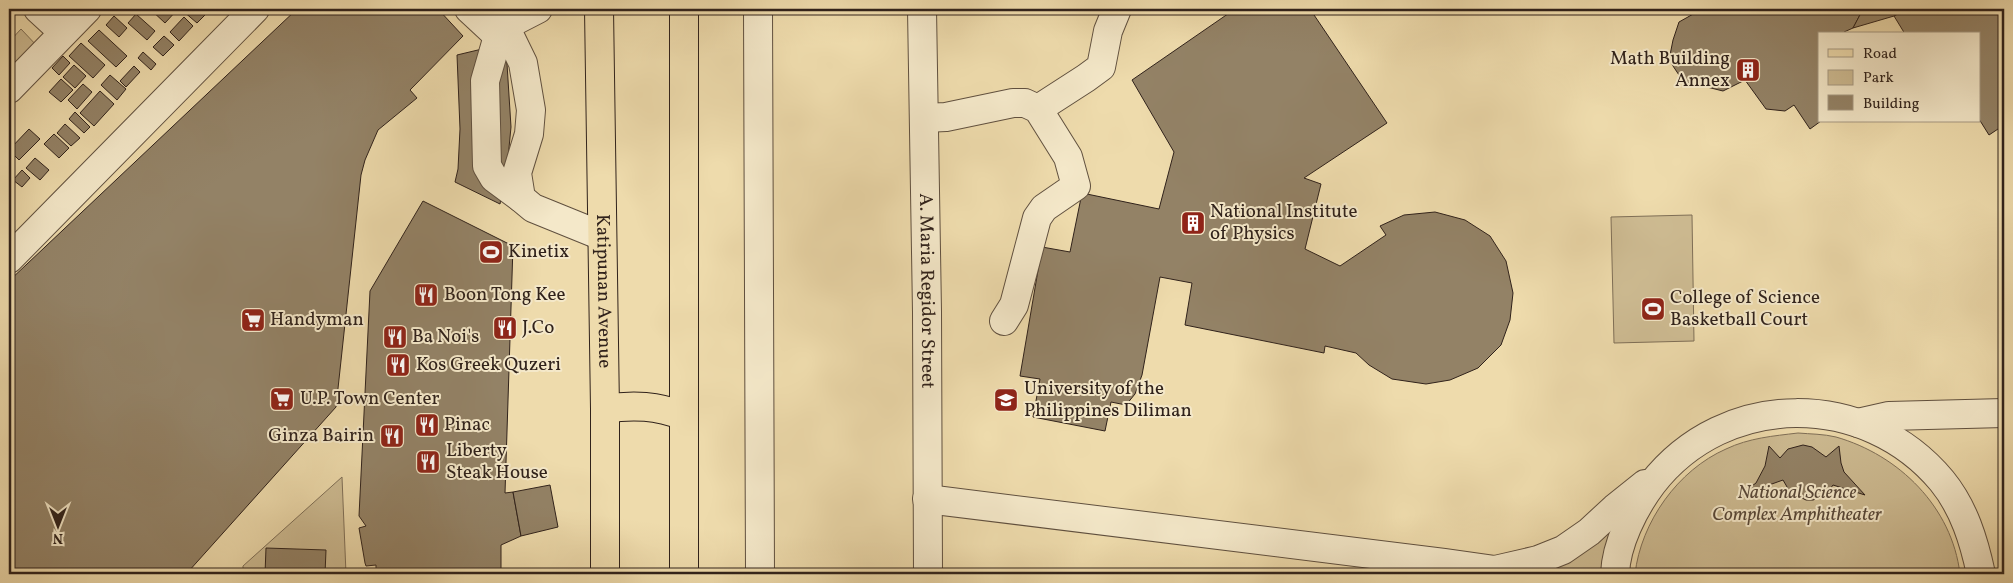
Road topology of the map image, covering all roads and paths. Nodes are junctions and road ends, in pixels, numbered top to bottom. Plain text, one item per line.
1 (38, 9) edge
2 (87, 9) edge
3 (255, 9) edge
4 (469, 9) edge
5 (538, 9) edge
6 (599, 9) edge
7 (684, 9) edge
8 (758, 9) edge
9 (922, 9) edge
10 (1116, 9) edge
11 (502, 31) junction
12 (63, 32) junction
13 (9, 89) edge
14 (1038, 109) junction
15 (924, 118) junction
16 (521, 198) junction
17 (602, 236) junction
18 (9, 259) edge
19 (1004, 321) dead end
20 (605, 409) junction
21 (2004, 413) edge
22 (684, 416) junction
23 (1858, 423) junction
24 (1663, 470) junction
25 (928, 498) junction
26 (1500, 572) edge
27 (605, 574) edge
28 (684, 574) edge
29 (760, 574) edge
30 (928, 574) edge
31 (1615, 574) edge
32 (1981, 574) edge

1 - 12 street
2 - 12 street
3 - 18 street
4 - 11 street
5 - 11 street
6 - 17 main road, Katipunan Avenue
7 - 22 main road
8 - 29 street
9 - 15 street, A. Maria Regidor Street
10 - 14 street
11 - 16 street
11 - 16 street
12 - 13 street
14 - 15 street
14 - 19 street
15 - 25 street, A. Maria Regidor Street
16 - 17 street
17 - 20 main road, Katipunan Avenue
20 - 22 main road
20 - 27 main road, Katipunan Avenue
21 - 23 street
22 - 28 main road
23 - 24 street
23 - 32 street
24 - 26 street
24 - 31 street
25 - 26 street
25 - 30 street, A. Maria Regidor Street

